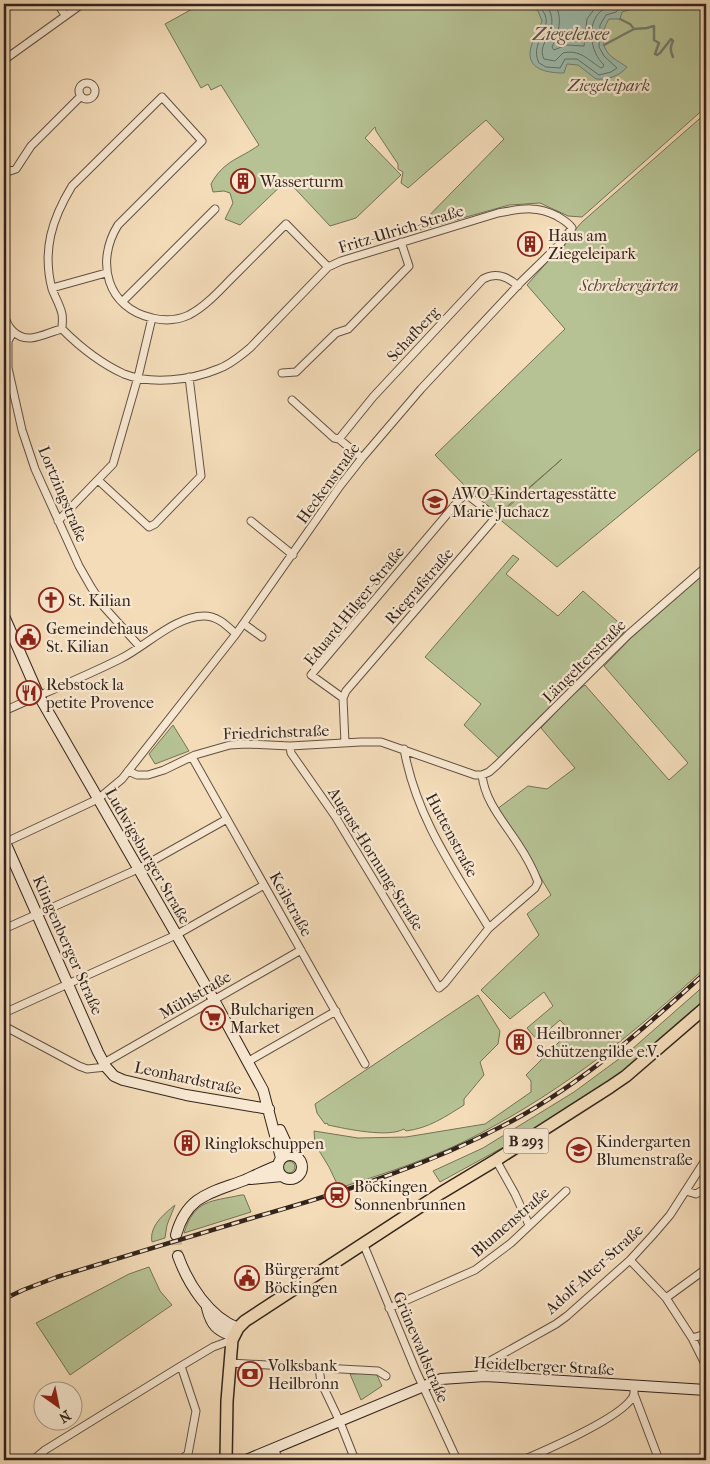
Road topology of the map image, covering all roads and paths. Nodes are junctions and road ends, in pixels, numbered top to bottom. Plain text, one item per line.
1 (58, 4) edge
2 (82, 4) edge
3 (66, 15) junction
4 (4, 60) edge
5 (81, 96) dead end
6 (4, 173) edge
7 (215, 209) dead end
8 (572, 228) joint
9 (401, 242) junction
10 (328, 267) junction
11 (106, 273) junction
12 (518, 286) junction
13 (52, 288) junction
14 (122, 302) junction
15 (4, 314) edge
16 (152, 318) junction
17 (62, 330) junction
18 (13, 332) junction
19 (282, 373) dead end
20 (138, 377) junction
21 (189, 378) junction
22 (292, 400) dead end
23 (339, 439) junction
24 (362, 458) junction
25 (98, 480) junction
26 (470, 497) joint
27 (251, 520) dead end
28 (58, 521) junction
29 (293, 555) junction
30 (706, 567) edge
31 (4, 616) edge
32 (244, 624) junction
33 (236, 634) junction
34 (262, 637) dead end
35 (140, 647) junction
36 (39, 696) junction
37 (343, 698) junction
38 (4, 711) edge
39 (345, 743) junction
40 (290, 746) junction
41 (404, 749) junction
42 (192, 757) junction
43 (128, 771) junction
44 (482, 775) junction
45 (98, 799) junction
46 (227, 819) junction
47 (4, 842) edge
48 (138, 868) junction
49 (264, 885) junction
50 (38, 914) junction
51 (489, 928) junction
52 (4, 929) edge
53 (176, 935) junction
54 (301, 950) junction
55 (69, 984) junction
56 (214, 1000) junction
57 (706, 1007) edge
58 (336, 1011) junction
59 (4, 1013) edge
60 (4, 1026) edge
61 (247, 1062) junction
62 (366, 1064) dead end
63 (105, 1065) junction
64 (269, 1109) junction
65 (293, 1155) junction
66 (706, 1159) edge
67 (496, 1160) junction
68 (279, 1162) junction
69 (282, 1176) junction
70 (245, 1180) junction
71 (706, 1188) edge
72 (686, 1191) junction
73 (566, 1192) dead end
74 (529, 1225) junction
75 (176, 1235) tunnel mouth
76 (363, 1243) junction
77 (178, 1256) tunnel mouth
78 (630, 1260) junction
79 (703, 1271) dead end
80 (666, 1298) junction
81 (389, 1308) junction
82 (706, 1334) edge
83 (234, 1335) junction
84 (692, 1338) junction
85 (230, 1363) junction
86 (181, 1366) junction
87 (706, 1366) edge
88 (319, 1368) junction
89 (480, 1375) junction
90 (386, 1376) dead end
91 (422, 1387) junction
92 (634, 1390) junction
93 (706, 1390) edge
94 (340, 1422) junction
95 (274, 1448) junction
96 (184, 1457) dead end
97 (33, 1460) edge
98 (226, 1460) edge
99 (246, 1460) edge
100 (279, 1460) edge
101 (355, 1460) edge
102 (457, 1460) edge
103 (523, 1460) edge
104 (659, 1460) edge

1 - 3 street
2 - 3 street
3 - 4 street
5 - 6 street
7 - 14 street
8 - 9 street, Fritz-Ulrich-Straße
8 - 12 street, Heckenstraße
9 - 10 street, Fritz-Ulrich-Straße
9 - 19 street
10 - 16 street
10 - 21 street, Fritz-Ulrich-Straße
11 - 13 street
11 - 13 street
11 - 14 street
12 - 23 street, Schafberg
12 - 24 street, Heckenstraße
13 - 17 street
14 - 16 street
15 - 18 street
16 - 20 street
17 - 18 street
17 - 20 street, Fritz-Ulrich-Straße
18 - 28 street, Lortzingstraße
20 - 21 street, Fritz-Ulrich-Straße
20 - 25 street
21 - 25 street
22 - 23 street
23 - 24 street
24 - 29 street, Heckenstraße
25 - 28 street
26 - 37 street, Riegrafstraße
26 - 37 street, Eduard-Hilger-Straße
27 - 29 street
28 - 35 street, Lortzingstraße
29 - 32 street, Heckenstraße
30 - 44 street, Längelterstraße
31 - 36 street, Ludwigsburger Straße
32 - 33 street, Heckenstraße
32 - 34 street
33 - 35 street
33 - 43 street, Heckenstraße
35 - 36 street
36 - 38 street
36 - 45 street, Ludwigsburger Straße
37 - 39 street
39 - 40 street, Friedrichstraße
39 - 41 street, Friedrichstraße
40 - 42 street, Friedrichstraße
40 - 51 street, August-Hornung-Straße
41 - 44 street, Friedrichstraße
41 - 51 street, Huttenstraße
42 - 43 street, Friedrichstraße
42 - 46 street, Keilstraße
43 - 45 street
44 - 51 street
45 - 47 street
45 - 48 street, Ludwigsburger Straße
46 - 48 street
46 - 49 street, Keilstraße
47 - 50 street, Klingenberger Straße
48 - 50 street
48 - 53 street, Ludwigsburger Straße
49 - 53 street
49 - 54 street, Keilstraße
50 - 52 street
50 - 55 street, Klingenberger Straße
53 - 55 street
53 - 56 street, Ludwigsburger Straße
54 - 56 street, Mühlstraße
54 - 58 street, Keilstraße
55 - 59 street
55 - 63 street, Klingenberger Straße
56 - 61 street, Ludwigsburger Straße
56 - 63 street, Mühlstraße
57 - 67 main road, B 293
58 - 61 street
58 - 62 street, Keilstraße
60 - 63 street
61 - 64 street, Ludwigsburger Straße
63 - 64 street, Leonhardstraße
64 - 65 street, Ludwigsburger Straße
64 - 68 street, Ludwigsburger Straße
65 - 68 street
65 - 69 street
66 - 72 street, Adolf-Alter-Straße
67 - 74 street
67 - 76 main road, B 293
68 - 69 street
68 - 70 street
69 - 70 street
70 - 75 street
71 - 72 street
72 - 78 street, Adolf-Alter-Straße
73 - 74 street, Blumenstraße
74 - 81 street, Blumenstraße
76 - 81 street, Grünewaldstraße
76 - 83 main road, B 293
77 - 83 street
78 - 80 street
78 - 89 street, Adolf-Alter-Straße
79 - 80 street
80 - 84 street
81 - 91 street, Grünewaldstraße
82 - 84 street
83 - 85 main road
83 - 86 street
84 - 87 street
85 - 88 street
85 - 98 main road
86 - 96 street
86 - 97 street
88 - 90 street
88 - 94 street
89 - 91 street, Heidelberger Straße
89 - 92 street, Heidelberger Straße
91 - 94 street, Heidelberger Straße
91 - 102 street, Grünewaldstraße
92 - 93 street, Heidelberger Straße
92 - 103 street
92 - 104 street
94 - 95 street, Heidelberger Straße
94 - 101 street
95 - 99 street, Heidelberger Straße
95 - 100 street

